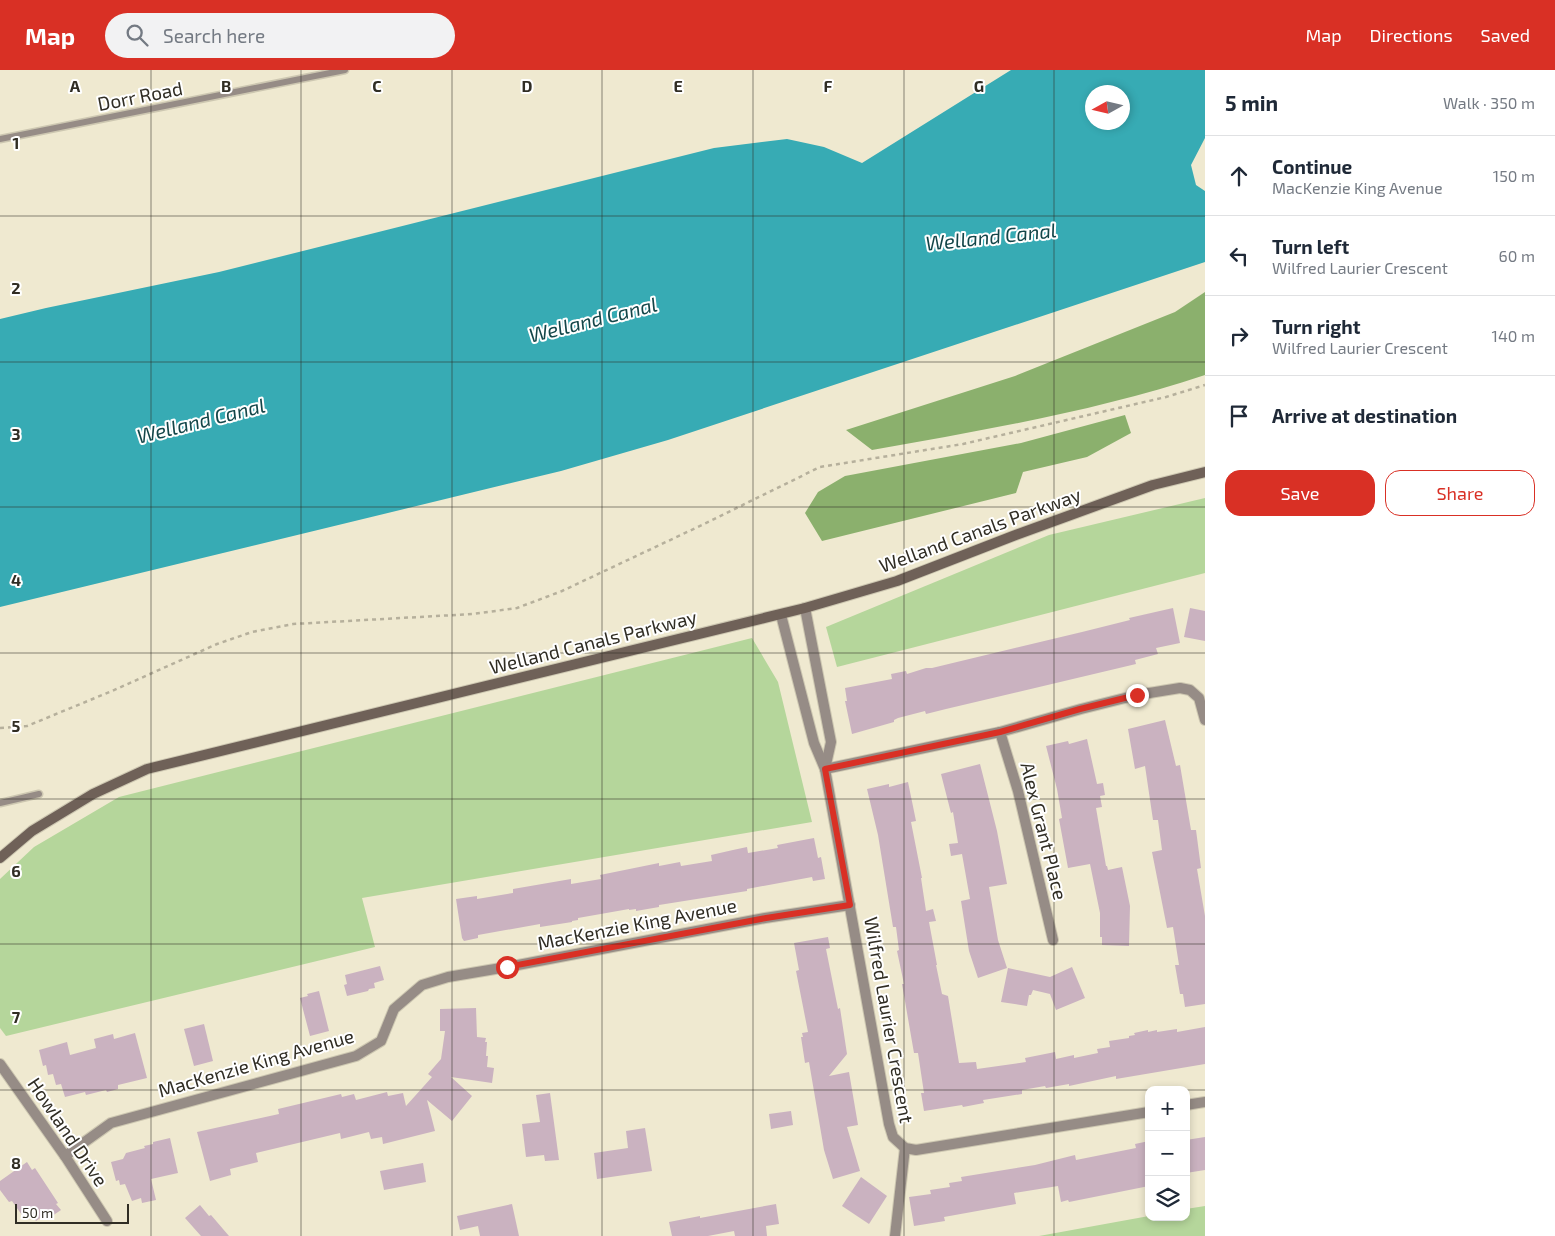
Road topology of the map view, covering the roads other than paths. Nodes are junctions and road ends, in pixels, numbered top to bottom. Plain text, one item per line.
1 (345, 70) edge
2 (0, 139) edge
3 (1205, 472) edge
4 (805, 608) junction
5 (781, 615) junction
6 (1205, 720) edge
7 (1000, 732) junction
8 (825, 769) junction
9 (39, 794) dead end
10 (0, 803) edge
11 (0, 858) edge
12 (850, 905) junction
13 (1052, 940) dead end
14 (0, 1064) edge
15 (1205, 1102) edge
16 (1190, 1104) edge
17 (1145, 1113) edge
18 (905, 1148) junction
19 (65, 1156) junction
20 (107, 1221) dead end
21 (895, 1236) edge

1 - 2 lane, Dorr Road
3 - 4 main road, Welland Canals Parkway
4 - 5 main road, Welland Canals Parkway
4 - 8 street, Wilfred Laurier Crescent
5 - 8 street, Wilfred Laurier Crescent
5 - 11 main road, Welland Canals Parkway
6 - 7 street
7 - 8 street
7 - 13 street, Alex Grant Place
8 - 12 street, Wilfred Laurier Crescent
9 - 10 lane
12 - 18 street, Wilfred Laurier Crescent
12 - 19 street, MacKenzie King Avenue
14 - 19 street, Howland Drive
15 - 16 street
17 - 18 street, Wilfred Laurier Crescent
18 - 21 street
19 - 20 street, Howland Drive

